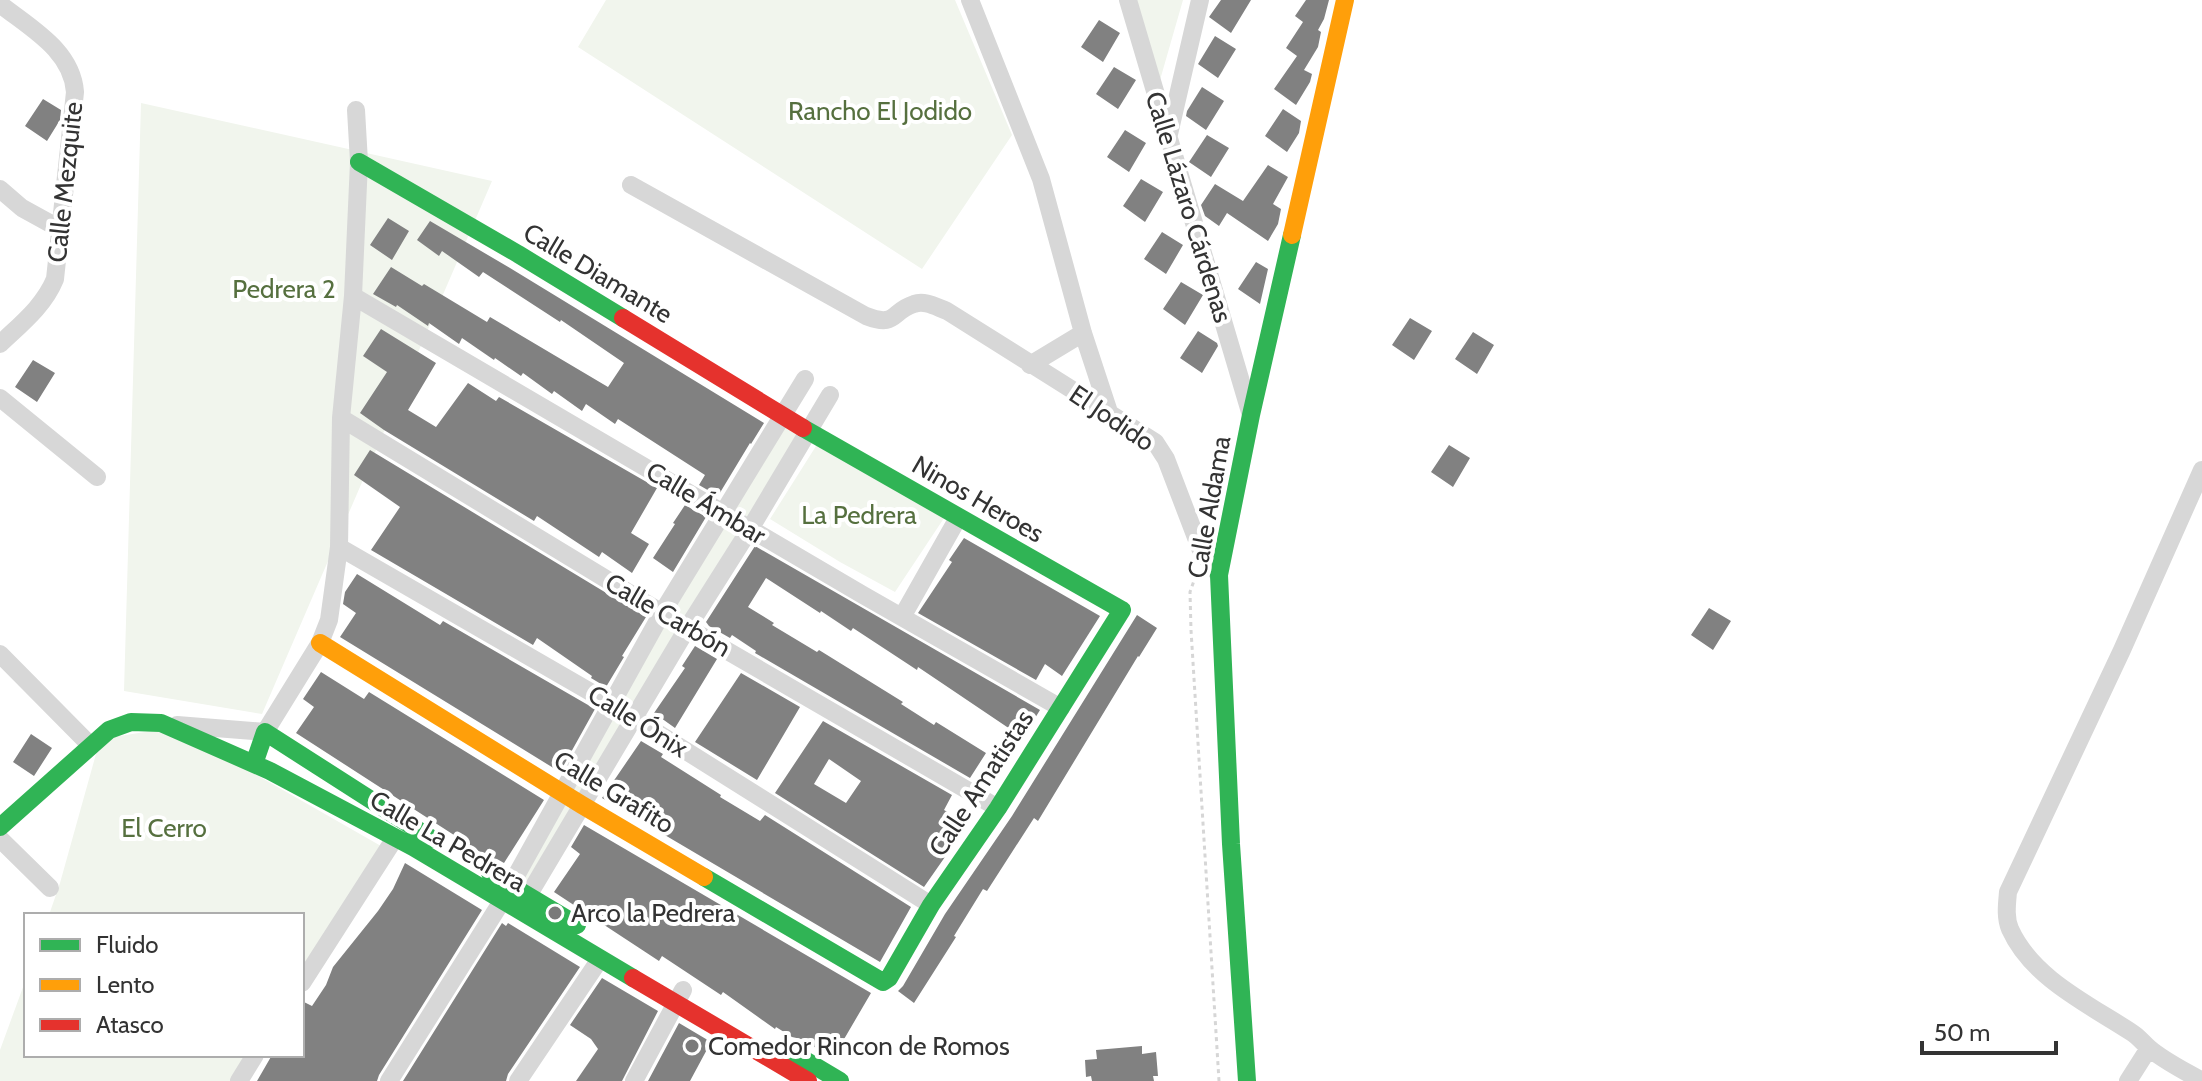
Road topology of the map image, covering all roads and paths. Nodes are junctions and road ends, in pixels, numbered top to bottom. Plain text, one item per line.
1 (970, 0) edge
2 (1128, 0) edge
3 (1200, 0) edge
4 (1345, 0) edge
5 (0, 4) edge
6 (356, 110) dead end
7 (1168, 136) junction
8 (359, 162) junction
9 (631, 185) dead end
10 (0, 189) edge
11 (62, 230) junction
12 (353, 296) junction
13 (1083, 333) junction
14 (0, 344) edge
15 (1030, 365) junction
16 (805, 379) dead end
17 (830, 395) dead end
18 (0, 398) edge
19 (1109, 412) junction
20 (1251, 415) junction
21 (782, 416) junction
22 (341, 418) junction
23 (809, 431) junction
24 (2202, 470) edge
25 (97, 477) dead end
26 (724, 512) junction
27 (958, 518) junction
28 (750, 529) junction
29 (339, 547) junction
30 (1200, 548) junction
31 (1219, 575) junction
32 (1122, 610) joint
33 (662, 613) junction
34 (902, 617) junction
35 (688, 627) junction
36 (320, 643) junction
37 (0, 654) edge
38 (613, 705) junction
39 (1061, 708) junction
40 (634, 718) junction
41 (161, 723) junction
42 (265, 732) junction
43 (91, 746) junction
44 (254, 764) junction
45 (562, 792) junction
46 (582, 805) junction
47 (998, 808) junction
48 (0, 827) edge
49 (395, 838) junction
50 (0, 839) edge
51 (50, 888) dead end
52 (506, 893) junction
53 (524, 904) junction
54 (931, 905) junction
55 (600, 959) junction
56 (304, 980) edge
57 (883, 982) joint
58 (680, 997) junction
59 (2149, 1048) junction
60 (254, 1057) edge
61 (239, 1081) edge
62 (389, 1081) edge
63 (518, 1081) edge
64 (634, 1081) edge
65 (808, 1081) edge
66 (840, 1081) edge
67 (1219, 1081) edge
68 (1247, 1081) edge
69 (2128, 1081) edge
70 (2202, 1081) edge

1 - 13 street
2 - 7 street, Calle Lázaro Cárdenas
3 - 7 street
4 - 20 main road, Calle Aldama
5 - 11 street, Calle Mezquite
6 - 8 street
7 - 20 street, Calle Lázaro Cárdenas
8 - 12 street
8 - 21 main road, Calle Diamante
9 - 15 street, El Jodido
10 - 11 street
11 - 14 street, Calle Mezquite
12 - 22 street
12 - 26 street, Calle Ámbar
13 - 15 street
13 - 19 street
15 - 19 street, El Jodido
16 - 21 street
17 - 23 street
18 - 25 street
19 - 30 street, El Jodido
20 - 31 main road, Calle Aldama
21 - 23 main road, Calle Diamante
21 - 26 street
22 - 29 street
22 - 33 street, Calle Carbón
23 - 27 main road, Ninos Heroes
23 - 28 street
24 - 59 street
26 - 28 street, Calle Ámbar
26 - 33 street
27 - 32 main road, Ninos Heroes
27 - 34 street
28 - 34 street, Calle Ámbar
28 - 35 street
29 - 36 street
29 - 38 street, Calle Ónix
30 - 31 street, El Jodido
30 - 67 path
31 - 68 main road, Calle Aldama
32 - 39 main road, Calle Amatistas
33 - 35 street, Calle Carbón
33 - 38 street
34 - 39 street, Calle Ámbar
35 - 40 street
35 - 47 street, Calle Carbón
36 - 42 street
36 - 45 main road, Calle Grafito
37 - 43 street
38 - 40 street, Calle Ónix
38 - 45 street
39 - 47 main road, Calle Amatistas
40 - 46 street
40 - 54 street, Calle Ónix
41 - 42 street
41 - 43 main road
41 - 44 main road, Calle La Pedrera
42 - 44 main road
42 - 52 main road, Calle La Pedrera
43 - 48 main road
44 - 49 main road, Calle La Pedrera
45 - 46 main road, Calle Grafito
45 - 52 street
46 - 53 street
46 - 57 main road, Calle Grafito
47 - 54 main road, Calle Amatistas
49 - 52 main road, Calle La Pedrera
49 - 56 street
50 - 51 street
52 - 53 main road, Calle La Pedrera
52 - 62 street
53 - 55 main road, Calle La Pedrera
53 - 58 main road, Calle La Pedrera
54 - 57 main road, Calle Amatistas
55 - 58 main road, Calle La Pedrera
55 - 63 street
58 - 64 street
58 - 65 main road, Calle La Pedrera
58 - 66 main road, Calle La Pedrera
59 - 69 street
59 - 70 street
60 - 61 street

